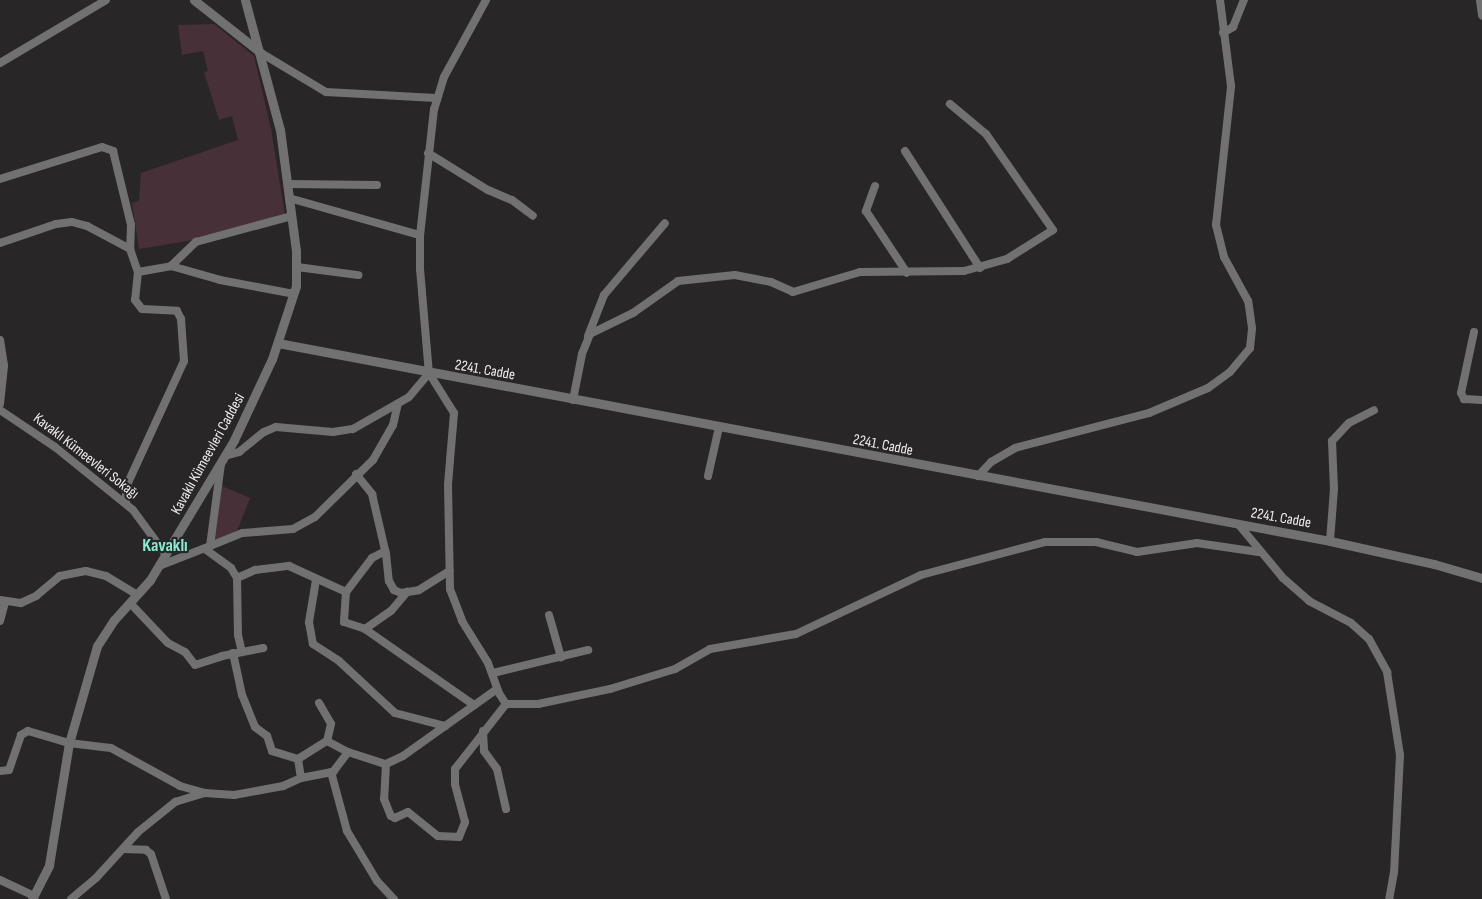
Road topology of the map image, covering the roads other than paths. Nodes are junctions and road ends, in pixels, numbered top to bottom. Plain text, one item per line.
1 (106, 0) edge
2 (194, 0) edge
3 (245, 0) edge
4 (486, 0) edge
5 (1220, 0) edge
6 (1244, 0) edge
7 (1480, 0) edge
8 (1482, 15) edge
9 (1223, 33) junction
10 (261, 53) junction
11 (0, 63) edge
12 (436, 98) junction
13 (950, 104) dead end
14 (905, 151) dead end
15 (428, 153) junction
16 (0, 179) edge
17 (288, 184) junction
18 (377, 185) dead end
19 (876, 186) dead end
20 (289, 198) junction
21 (292, 216) junction
22 (533, 216) dead end
23 (665, 223) dead end
24 (420, 235) junction
25 (0, 243) edge
26 (130, 248) junction
27 (171, 266) junction
28 (298, 267) junction
29 (980, 268) junction
30 (138, 272) junction
31 (906, 273) junction
32 (358, 274) dead end
33 (294, 294) junction
34 (1474, 332) dead end
35 (587, 338) junction
36 (0, 340) edge
37 (278, 343) junction
38 (429, 373) junction
39 (573, 400) junction
40 (1482, 400) edge
41 (0, 404) edge
42 (398, 404) junction
43 (0, 410) edge
44 (1374, 410) dead end
45 (719, 426) junction
46 (223, 460) junction
47 (356, 474) junction
48 (708, 476) dead end
49 (978, 476) junction
50 (126, 503) junction
51 (1239, 525) junction
52 (1330, 541) junction
53 (208, 548) junction
54 (385, 551) junction
55 (1258, 552) junction
56 (166, 555) junction
57 (159, 566) junction
58 (448, 571) junction
59 (236, 578) junction
60 (1482, 578) edge
61 (316, 580) junction
62 (346, 592) junction
63 (407, 592) junction
64 (138, 595) junction
65 (3, 601) edge
66 (130, 603) junction
67 (549, 615) dead end
68 (0, 621) edge
69 (364, 628) junction
70 (263, 648) dead end
71 (588, 650) dead end
72 (237, 652) junction
73 (560, 657) junction
74 (493, 673) junction
75 (497, 689) junction
76 (319, 702) dead end
77 (506, 704) junction
78 (474, 705) junction
79 (446, 726) junction
80 (483, 731) junction
81 (327, 742) junction
82 (69, 743) junction
83 (348, 752) junction
84 (298, 760) junction
85 (386, 764) junction
86 (0, 771) edge
87 (331, 772) junction
88 (301, 778) junction
89 (205, 793) junction
90 (506, 809) dead end
91 (123, 849) junction
92 (0, 880) edge
93 (33, 898) edge
94 (71, 899) edge
95 (166, 899) edge
96 (394, 899) edge
97 (1389, 899) edge

1 - 11 street
2 - 10 street
3 - 10 street, Kavaklı Kümeevleri Caddesi
4 - 12 street
5 - 9 street
6 - 9 street
7 - 8 street
9 - 49 street
10 - 12 street
10 - 17 street, Kavaklı Kümeevleri Caddesi
12 - 15 street
13 - 29 street
14 - 29 street
15 - 22 street
15 - 24 street
16 - 26 street
17 - 18 street
17 - 20 street, Kavaklı Kümeevleri Caddesi
19 - 31 street
20 - 21 street, Kavaklı Kümeevleri Caddesi
20 - 24 street
21 - 27 street
21 - 28 street, Kavaklı Kümeevleri Caddesi
23 - 35 street
24 - 38 street
25 - 26 street
26 - 30 street
27 - 30 street
27 - 33 street
28 - 32 street
28 - 33 street, Kavaklı Kümeevleri Caddesi
29 - 31 street
30 - 50 street
31 - 35 street
33 - 37 street, Kavaklı Kümeevleri Caddesi
34 - 40 street
35 - 39 street
36 - 41 street
37 - 38 street, 2241. Cadde
37 - 46 street, Kavaklı Kümeevleri Caddesi
38 - 39 street, 2241. Cadde
38 - 42 street
38 - 58 street
39 - 45 street, 2241. Cadde
42 - 46 street
42 - 47 street
43 - 50 street, Kavaklı Kümeevleri Sokağı
44 - 52 street
45 - 48 street
45 - 49 street, 2241. Cadde
46 - 53 street
46 - 56 street, Kavaklı Kümeevleri Caddesi
47 - 53 street
47 - 54 street
49 - 51 street, 2241. Cadde
50 - 56 street, Kavaklı Kümeevleri Sokağı
51 - 52 street, 2241. Cadde
51 - 55 street
52 - 60 street, 2241. Cadde
53 - 57 street
53 - 59 street
54 - 62 street
54 - 63 street
55 - 77 street
55 - 97 street
56 - 57 street, Kavaklı Kümeevleri Caddesi
57 - 64 street, Kavaklı Kümeevleri Caddesi
58 - 63 street
58 - 74 street
59 - 61 street
59 - 72 street
61 - 62 street
61 - 79 street
62 - 69 street
63 - 69 street
64 - 65 street
64 - 66 street, Kavaklı Kümeevleri Caddesi
65 - 68 street
66 - 72 street
66 - 82 street, Kavaklı Kümeevleri Caddesi
67 - 73 street
69 - 78 street
70 - 72 street
71 - 73 street
72 - 84 street
73 - 74 street
74 - 75 street
75 - 77 street
75 - 78 street
76 - 81 street
77 - 80 street
78 - 79 street
79 - 85 street
80 - 85 street
80 - 90 street
81 - 83 street
81 - 84 street
82 - 86 street
82 - 89 street
82 - 93 street, Kavaklı Kümeevleri Caddesi
83 - 85 street
83 - 87 street
84 - 88 street
87 - 88 street
87 - 96 street
88 - 89 street
89 - 91 street
91 - 94 street
91 - 95 street
92 - 93 street

